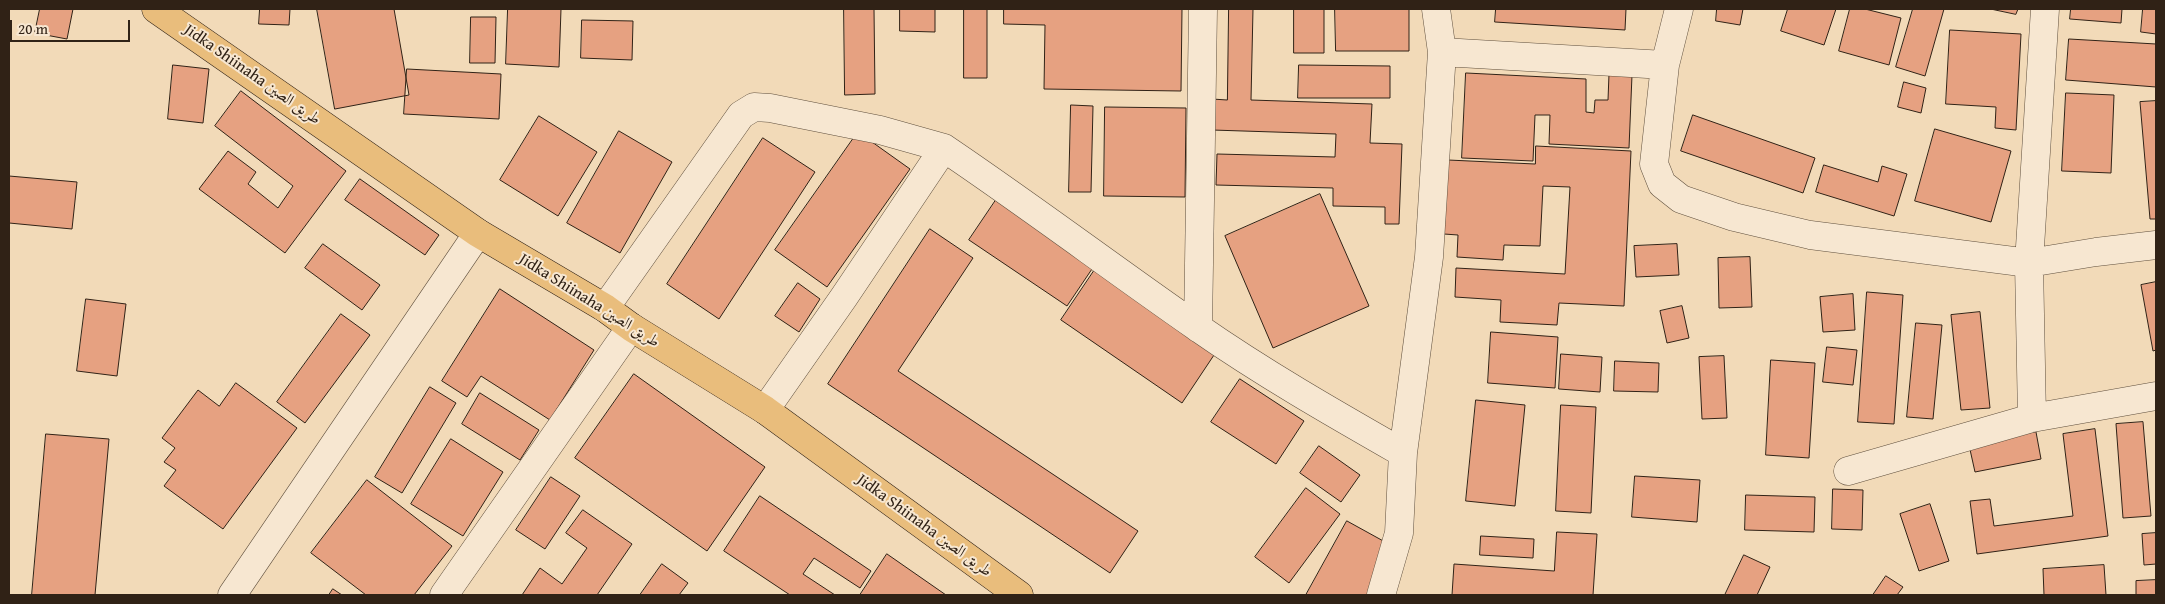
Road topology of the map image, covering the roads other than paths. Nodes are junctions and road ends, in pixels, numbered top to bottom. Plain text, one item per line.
1 (156, 9) edge
2 (1203, 9) edge
3 (1436, 9) edge
4 (1679, 9) edge
5 (2045, 9) edge
6 (1442, 52) junction
7 (1665, 65) junction
8 (944, 148) junction
9 (478, 233) junction
10 (2156, 246) edge
11 (2029, 263) junction
12 (605, 308) junction
13 (631, 327) junction
14 (1198, 328) junction
15 (2156, 396) edge
16 (765, 410) junction
17 (2032, 418) junction
18 (1403, 453) junction
19 (1848, 471) dead end
20 (447, 594) edge
21 (232, 595) edge
22 (1019, 595) edge
23 (1381, 595) edge

1 - 9 main road, Jidka Shiinaha طريق الصين
2 - 14 street
3 - 6 street
4 - 7 street
5 - 11 street
6 - 7 street
6 - 18 street
7 - 11 street
8 - 12 street
8 - 14 street
8 - 16 street
9 - 12 main road, Jidka Shiinaha طريق الصين
9 - 21 street
10 - 11 street
11 - 17 street
12 - 13 main road, Jidka Shiinaha طريق الصين
13 - 16 main road, Jidka Shiinaha طريق الصين
13 - 20 street
14 - 18 street
15 - 17 street
16 - 22 main road, Jidka Shiinaha طريق الصين
17 - 19 street
18 - 23 street

